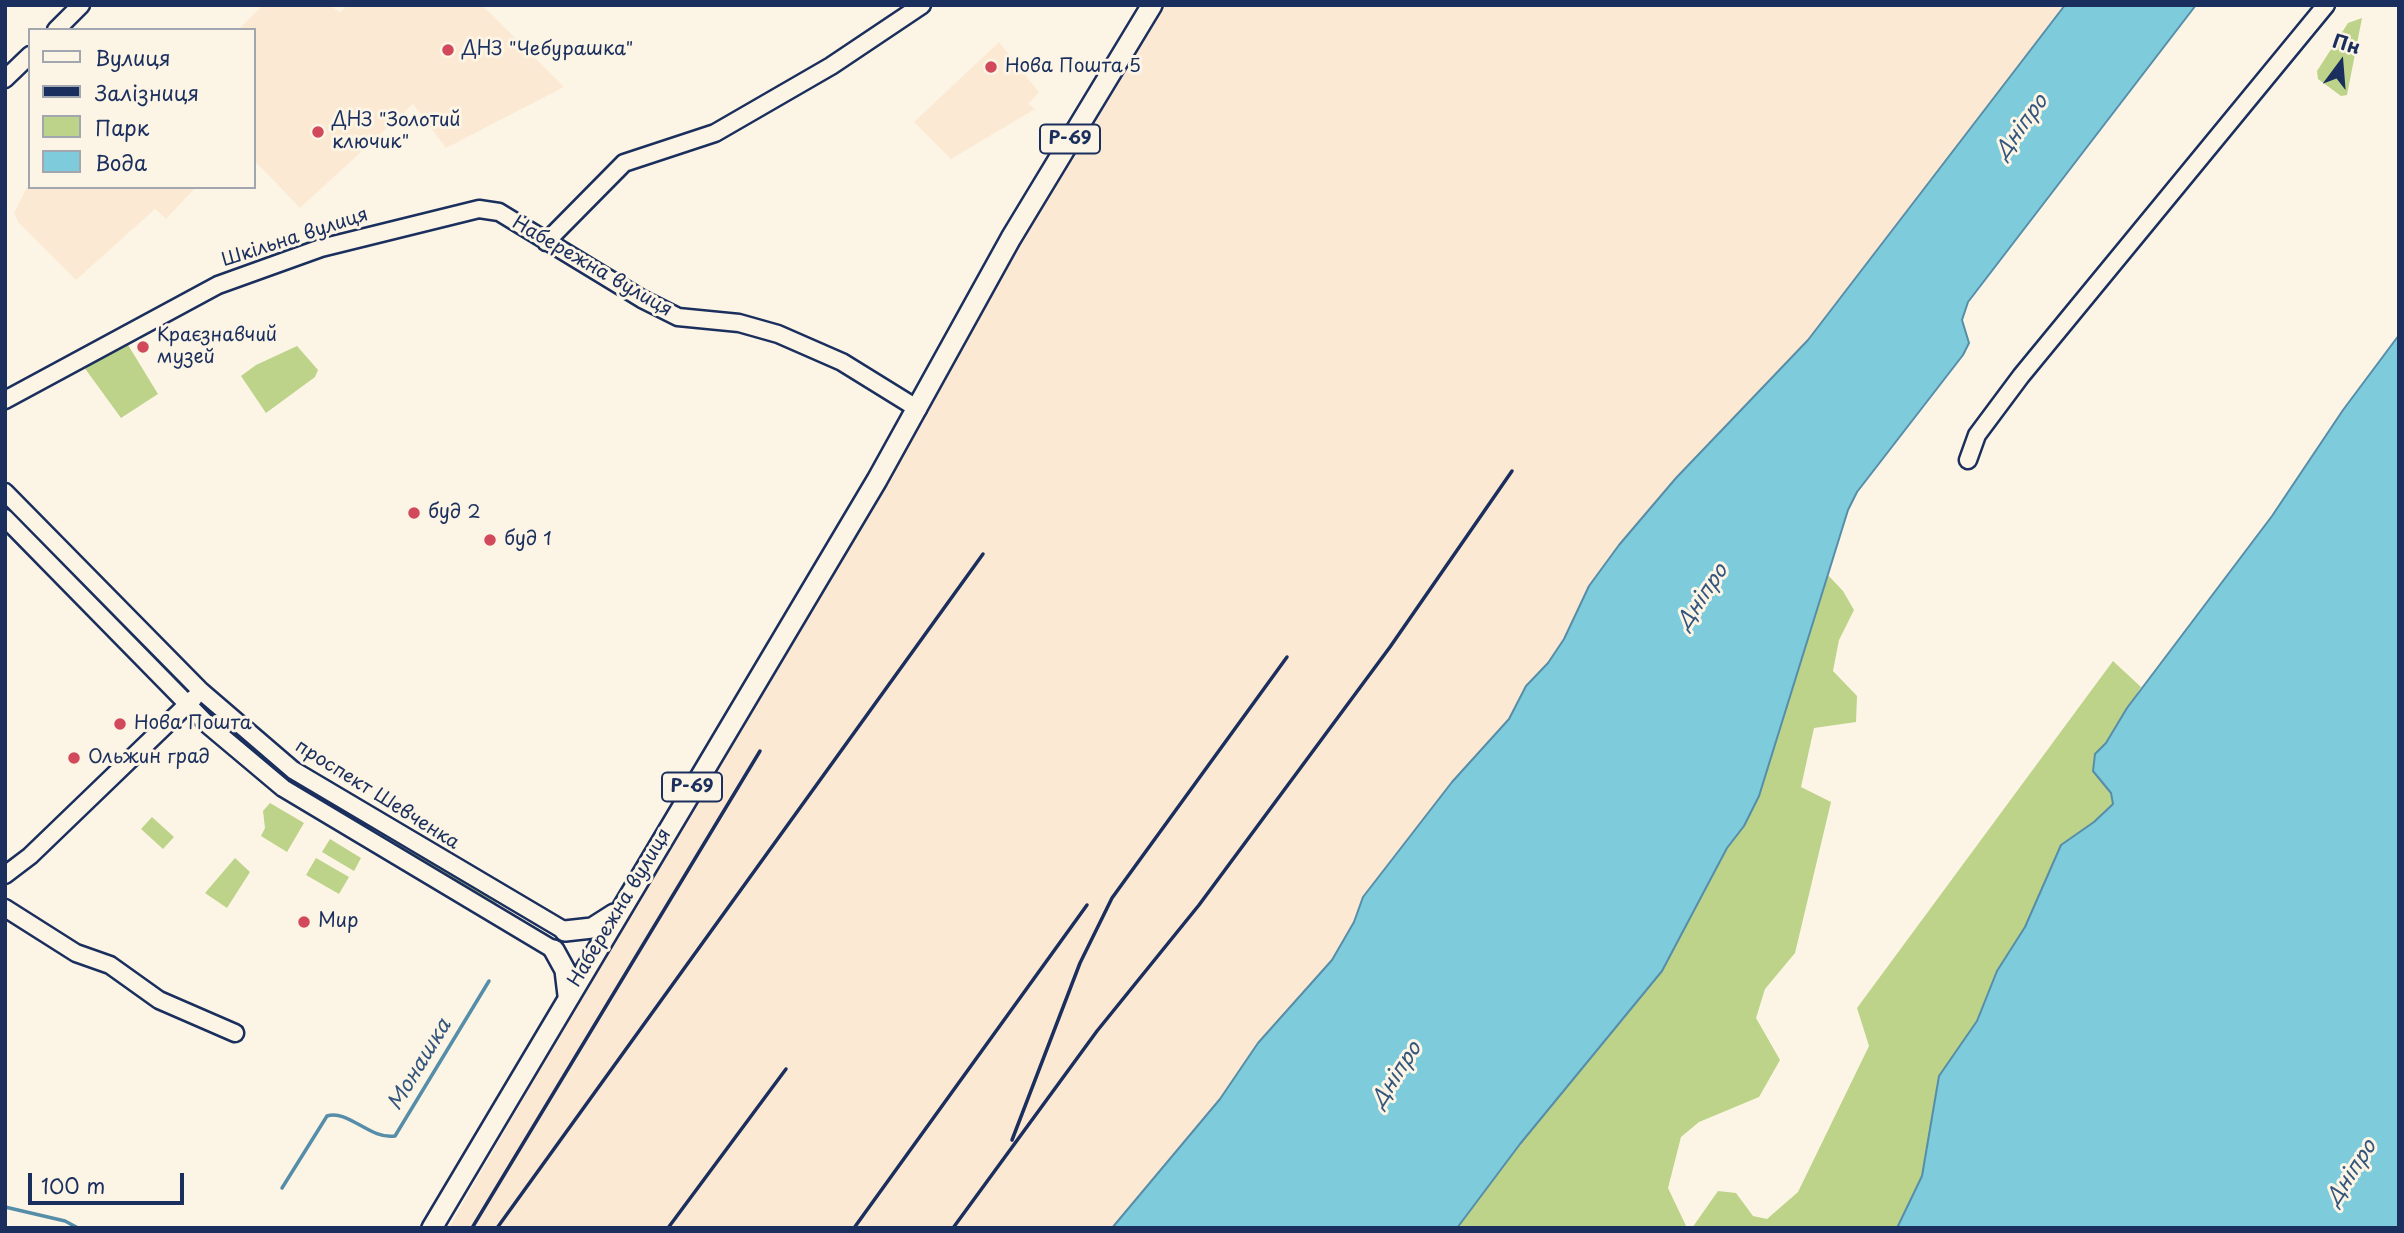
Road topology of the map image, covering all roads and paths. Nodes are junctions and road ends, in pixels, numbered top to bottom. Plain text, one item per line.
1 (81, 5) edge
2 (922, 5) edge
3 (1152, 5) edge
4 (2326, 5) edge
5 (58, 28) edge
6 (28, 57) edge
7 (5, 79) edge
8 (499, 212) joint
9 (545, 242) junction
10 (5, 400) edge
11 (918, 409) junction
12 (1968, 460) dead end
13 (5, 492) edge
14 (5, 519) edge
15 (40, 527) junction
16 (26, 539) junction
17 (201, 691) junction
18 (188, 705) junction
19 (5, 875) edge
20 (507, 898) junction
21 (5, 908) edge
22 (618, 911) junction
23 (496, 916) junction
24 (565, 931) junction
25 (554, 950) junction
26 (591, 957) junction
27 (568, 995) junction
28 (235, 1033) dead end
29 (432, 1228) edge

1 - 5 street
2 - 9 street
3 - 11 main road, Набережна вулиця / Р-69
4 - 12 street
6 - 7 street
8 - 9 street, Набережна вулиця
8 - 10 street, Шкільна вулиця
9 - 11 street, Набережна вулиця
11 - 22 main road, Набережна вулиця / Р-69
13 - 15 street, проспект Шевченка
14 - 16 street
15 - 16 street
15 - 17 street, проспект Шевченка
16 - 18 street
17 - 18 street
17 - 20 street, проспект Шевченка
18 - 19 street
18 - 23 street
20 - 23 street
20 - 24 street, проспект Шевченка
21 - 28 street
22 - 24 main road
22 - 26 main road, Набережна вулиця / Р-69
23 - 25 street
24 - 26 main road
25 - 26 main road
25 - 27 main road
26 - 27 main road, Набережна вулиця / Р-69
27 - 29 main road, Набережна вулиця / Р-69

